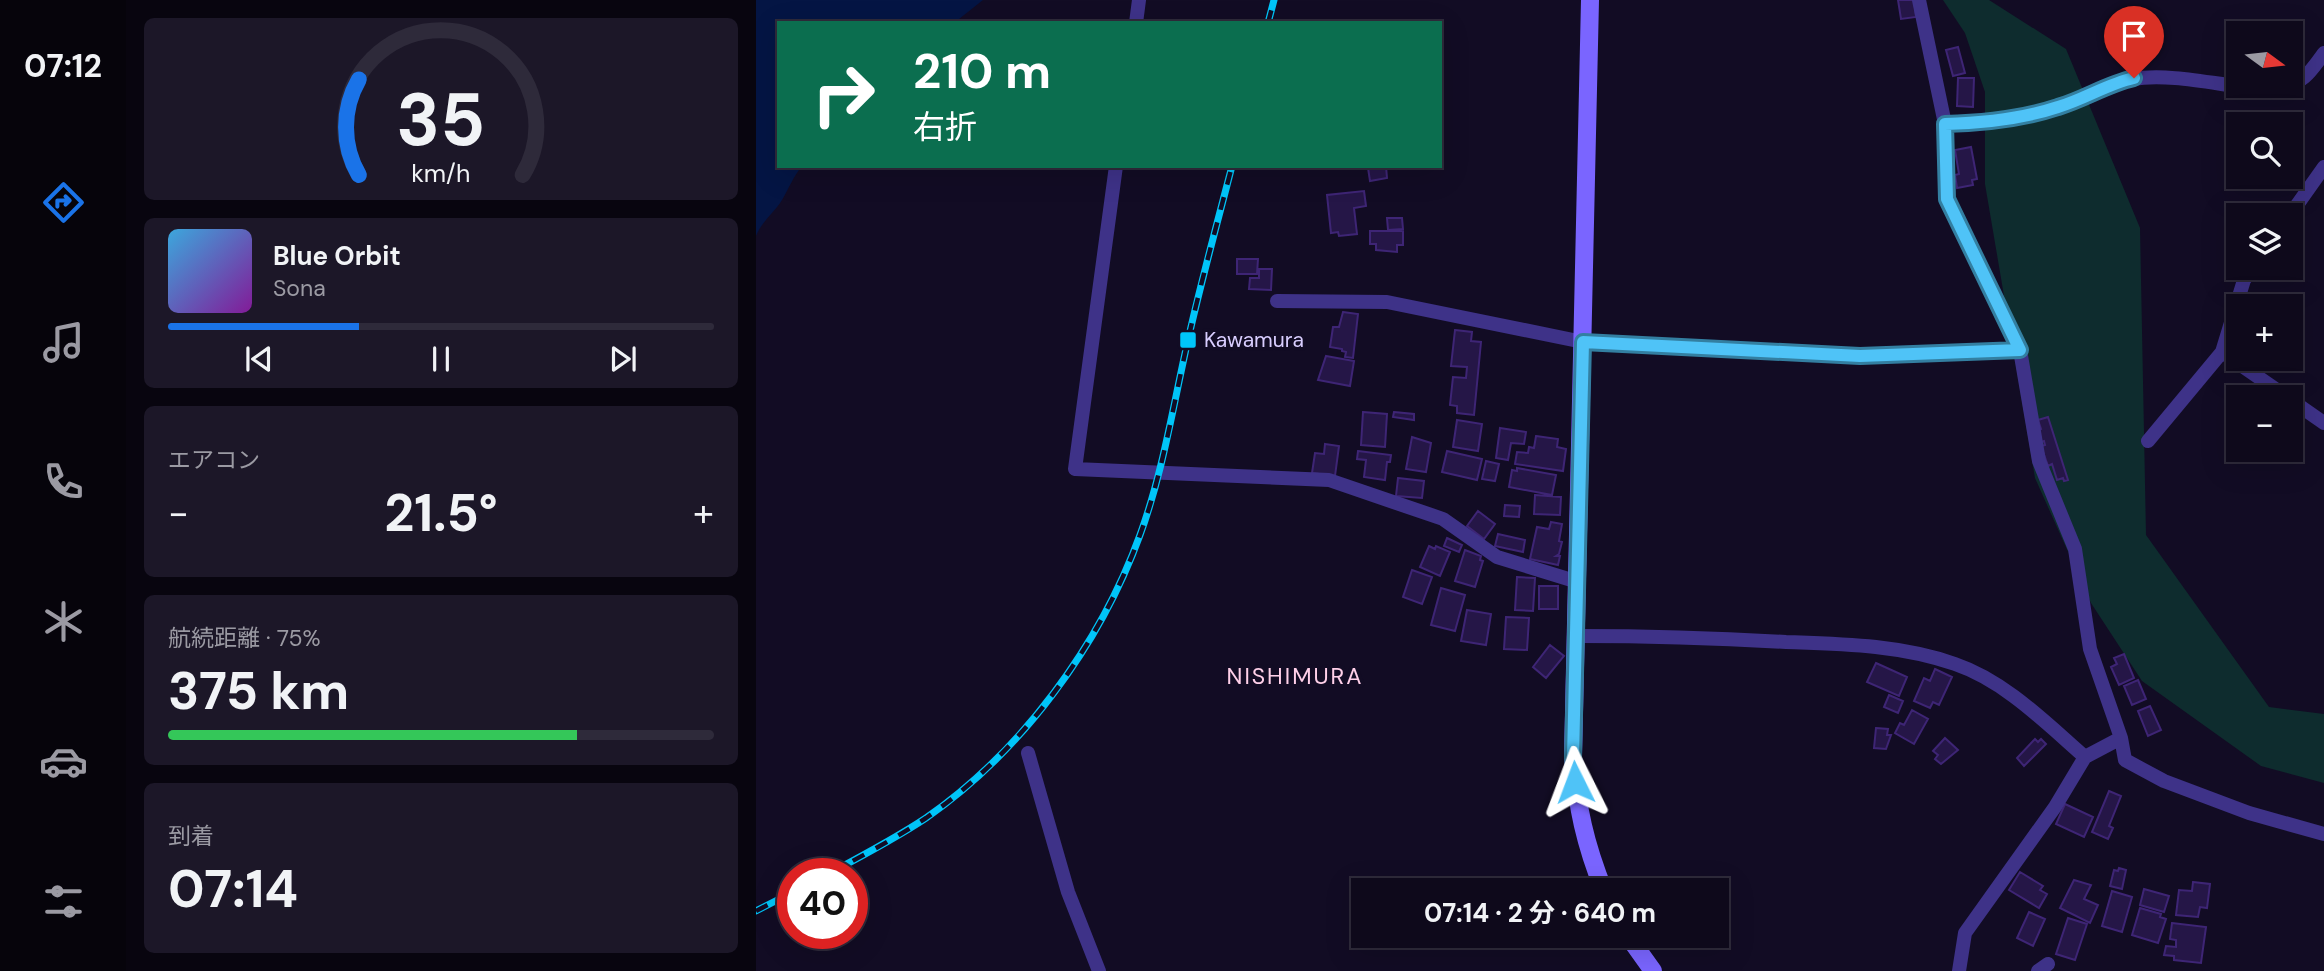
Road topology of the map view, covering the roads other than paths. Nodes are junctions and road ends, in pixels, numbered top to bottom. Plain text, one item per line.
1 (1139, 0) edge
2 (1590, 0) edge
3 (1919, 0) edge
4 (1136, 21) edge
5 (2324, 52) edge
6 (1945, 124) junction
7 (2324, 167) edge
8 (1116, 168) edge
9 (2298, 203) edge
10 (2245, 280) edge
11 (1277, 301) dead end
12 (1583, 342) junction
13 (2020, 350) junction
14 (2222, 352) junction
15 (2270, 385) edge
16 (2303, 408) edge
17 (2324, 423) edge
18 (2148, 441) dead end
19 (1578, 582) junction
20 (1578, 636) junction
21 (2121, 738) junction
22 (1028, 753) dead end
23 (2085, 757) junction
24 (2324, 834) edge
25 (1599, 878) edge
26 (1637, 948) edge
27 (1099, 971) edge
28 (1653, 971) edge
29 (1959, 971) edge

1 - 4 street
2 - 12 street
3 - 6 street
5 - 6 street
6 - 13 street
7 - 9 street
8 - 19 street
10 - 14 street
11 - 12 street
12 - 13 street
12 - 19 street
13 - 21 street
14 - 15 street
14 - 18 street
16 - 17 street
19 - 20 street
20 - 23 street
20 - 25 street
21 - 23 street
21 - 24 street
22 - 27 street
23 - 29 street
26 - 28 street

